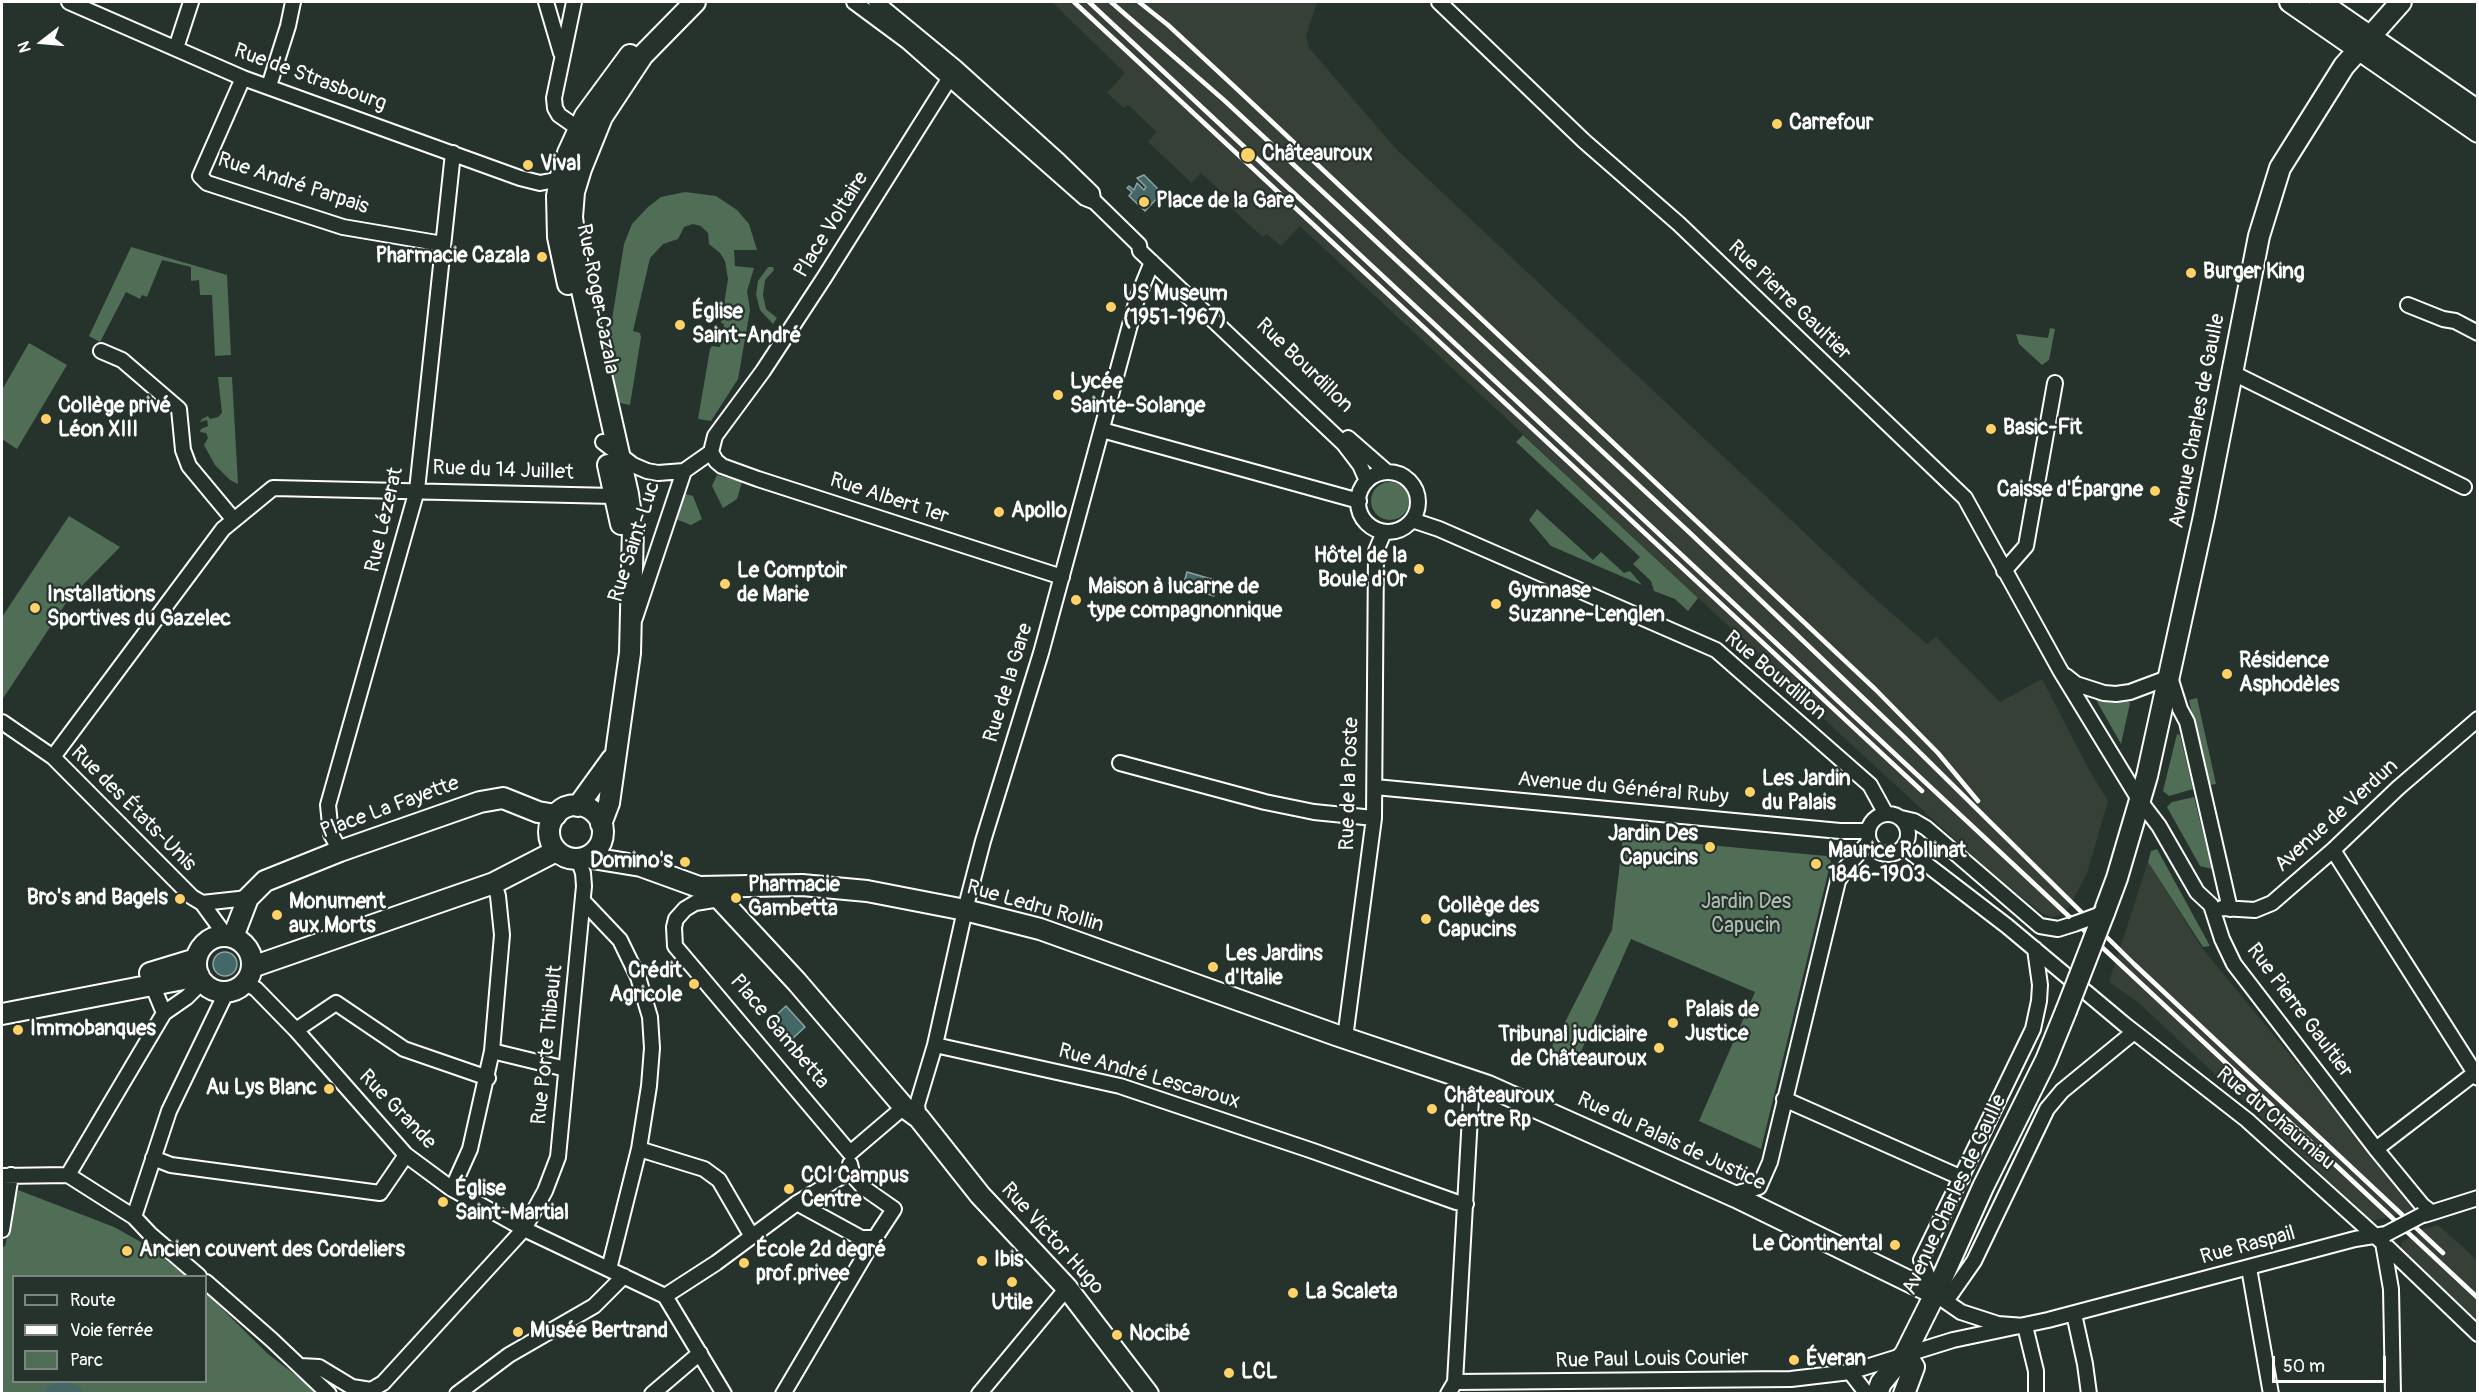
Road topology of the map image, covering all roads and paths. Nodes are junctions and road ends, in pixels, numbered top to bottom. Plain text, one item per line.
1 (69, 2) edge
2 (191, 2) edge
3 (293, 2) edge
4 (546, 2) edge
5 (574, 2) edge
6 (677, 2) edge
7 (695, 2) edge
8 (854, 2) edge
9 (876, 2) edge
10 (1439, 2) edge
11 (2290, 2) edge
12 (2320, 2) edge
13 (2401, 2) edge
14 (90, 6) edge
15 (2364, 43) junction
16 (176, 48) junction
17 (561, 53) junction
18 (952, 73) junction
19 (243, 78) junction
20 (269, 86) junction
21 (2478, 111) edge
22 (586, 131) junction
23 (2478, 132) edge
24 (453, 153) junction
25 (558, 188) junction
26 (1093, 201) junction
27 (572, 217) junction
28 (443, 244) junction
29 (1139, 245) junction
30 (1152, 262) junction
31 (2408, 305) dead end
32 (2478, 333) edge
33 (101, 351) dead end
34 (2233, 373) junction
35 (2055, 383) dead end
36 (1102, 429) junction
37 (603, 442) junction
38 (711, 452) junction
39 (619, 456) junction
40 (684, 471) junction
41 (1387, 472) junction
42 (1367, 481) junction
43 (2464, 488) dead end
44 (417, 490) junction
45 (621, 495) junction
46 (1359, 501) junction
47 (234, 520) junction
48 (1412, 520) junction
49 (1384, 532) junction
50 (2004, 571) junction
51 (1062, 577) junction
52 (632, 629) junction
53 (2060, 670) junction
54 (2170, 677) junction
55 (2478, 719) edge
56 (2, 722) edge
57 (615, 754) junction
58 (53, 758) junction
59 (1120, 763) dead end
60 (1375, 787) junction
61 (2140, 801) junction
62 (578, 806) junction
63 (1886, 814) junction
64 (556, 815) junction
65 (1374, 818) junction
66 (1901, 818) junction
67 (602, 831) junction
68 (1868, 837) junction
69 (1904, 847) junction
70 (2333, 850) junction
71 (340, 851) junction
72 (556, 851) junction
73 (582, 858) junction
74 (641, 866) junction
75 (494, 883) junction
76 (699, 887) junction
77 (248, 898) junction
78 (720, 899) junction
79 (583, 901) junction
80 (202, 903) junction
81 (2211, 905) junction
82 (2230, 909) junction
83 (965, 910) junction
84 (2104, 913) junction
85 (229, 936) junction
86 (2036, 949) junction
87 (199, 972) junction
88 (249, 975) junction
89 (152, 984) junction
90 (226, 993) junction
91 (2, 1005) edge
92 (164, 1013) junction
93 (2, 1014) edge
94 (296, 1030) junction
95 (2134, 1032) junction
96 (1345, 1038) junction
97 (935, 1045) junction
98 (492, 1051) junction
99 (566, 1069) junction
100 (2476, 1076) edge
101 (488, 1078) junction
102 (1472, 1081) junction
103 (1784, 1099) junction
104 (911, 1113) junction
105 (639, 1149) junction
106 (2376, 1149) junction
107 (850, 1153) junction
108 (406, 1155) junction
109 (153, 1158) junction
110 (851, 1171) junction
111 (68, 1175) junction
112 (6, 1176) edge
113 (1962, 1178) junction
114 (836, 1180) junction
115 (864, 1188) junction
116 (452, 1189) junction
117 (1736, 1197) junction
118 (2478, 1198) edge
119 (797, 1203) junction
120 (1466, 1204) junction
121 (2426, 1214) junction
122 (134, 1217) junction
123 (524, 1229) junction
124 (2, 1230) edge
125 (751, 1235) junction
126 (875, 1238) junction
127 (2381, 1238) junction
128 (2249, 1268) junction
129 (609, 1269) junction
130 (198, 1275) edge
131 (624, 1276) junction
132 (207, 1283) edge
133 (1067, 1288) junction
134 (665, 1296) junction
135 (1941, 1297) junction
136 (2074, 1314) junction
137 (2025, 1326) junction
138 (2478, 1334) edge
139 (700, 1353) junction
140 (1909, 1360) junction
141 (300, 1366) junction
142 (1850, 1372) junction
143 (1451, 1388) edge
144 (329, 1394) edge
145 (457, 1394) edge
146 (652, 1394) edge
147 (724, 1394) edge
148 (783, 1394) edge
149 (980, 1394) edge
150 (1148, 1394) edge
151 (1867, 1394) edge
152 (1877, 1394) edge
153 (1904, 1394) edge
154 (2036, 1394) edge
155 (2089, 1394) edge
156 (2271, 1394) edge
157 (2393, 1394) edge

1 - 14 street, Rue de Strasbourg
2 - 16 street
3 - 20 street
4 - 17 street
5 - 17 street
6 - 22 main road, Rue Roger Cazala
7 - 22 main road, Rue Roger Cazala
8 - 18 street
9 - 18 street
10 - 50 street, Rue Pierre Gaultier
11 - 15 main road
12 - 15 main road
13 - 15 main road, Avenue Charles de Gaulle
14 - 16 street, Rue de Strasbourg
15 - 21 main road
15 - 23 main road
15 - 34 main road, Avenue Charles de Gaulle
16 - 19 street, Rue de Strasbourg
17 - 22 street
18 - 26 street, Rue Bourdillon
18 - 26 street
18 - 38 street, Place Voltaire
19 - 20 street, Rue de Strasbourg
19 - 28 street, Rue André Parpais
20 - 24 street, Rue de Strasbourg
22 - 25 main road, Rue Roger Cazala
22 - 27 main road, Rue Roger Cazala
24 - 25 street, Rue de Strasbourg
24 - 28 street, Rue Lézerat
25 - 27 street
25 - 37 main road, Rue Roger Cazala
26 - 29 street, Rue Bourdillon
27 - 39 main road, Rue Roger Cazala
28 - 44 street, Rue Lézerat
29 - 30 street, Rue Bourdillon
29 - 41 street, Rue Bourdillon
30 - 36 street, Rue de la Gare
30 - 42 street, Rue Bourdillon
31 - 32 street
33 - 47 street
34 - 43 street
34 - 54 main road, Avenue Charles de Gaulle
35 - 50 street
36 - 46 street
36 - 51 street, Rue de la Gare
37 - 39 street
37 - 45 main road, Rue Roger Cazala
38 - 40 street
38 - 51 street, Rue Albert 1er
39 - 40 street
39 - 45 main road, Rue Roger Cazala
40 - 52 street, Rue Saint-Luc
41 - 42 street
41 - 48 street
42 - 46 street
44 - 45 street, Rue du 14 Juillet
44 - 47 street, Rue du 14 Juillet
44 - 71 street, Rue Lézerat
45 - 52 main road, Rue Saint-Luc
46 - 49 street
47 - 58 street, Rue du 14 Juillet
48 - 49 street
48 - 63 street, Rue Bourdillon
49 - 60 street, Rue de la Poste
50 - 53 street, Rue Pierre Gaultier
51 - 83 street, Rue de la Gare
52 - 57 main road, Rue Saint-Luc
53 - 54 street, Rue Pierre Gaultier
53 - 61 street, Rue Pierre Gaultier
54 - 61 main road, Avenue Charles de Gaulle
54 - 82 street
55 - 70 street, Avenue de Verdun
56 - 58 street, Rue des États-Unis
57 - 62 main road, Rue Saint-Luc
57 - 67 main road, Rue Saint-Luc
58 - 80 street, Rue des États-Unis
59 - 65 street
60 - 65 street, Rue de la Poste
60 - 68 street, Avenue du Général Ruby
61 - 81 street, Rue Pierre Gaultier
61 - 84 main road, Avenue Charles de Gaulle
62 - 64 main road
62 - 67 main road
63 - 66 street
63 - 68 street
64 - 71 main road, Place La Fayette
64 - 72 main road
65 - 96 street, Rue de la Poste
66 - 69 street
66 - 84 street, bridge
67 - 73 main road
67 - 74 main road, Place Gambetta
68 - 69 street
68 - 103 street
69 - 86 street
70 - 82 street, Avenue de Verdun
70 - 100 street
71 - 77 main road, Place La Fayette
72 - 73 main road
72 - 75 main road
73 - 74 main road, Place Gambetta
73 - 79 street, Rue Porte Thibault
74 - 76 main road, Place Gambetta
75 - 88 main road
75 - 98 street
76 - 78 main road, Place Gambetta
76 - 83 main road, Rue Ledru Rollin
77 - 80 street
77 - 85 main road, Place La Fayette
78 - 104 main road, Place Gambetta
78 - 107 street, Place Gambetta
79 - 99 street, Rue Porte Thibault
79 - 105 street
80 - 85 street, Rue des États-Unis
81 - 82 street, Avenue de Verdun
81 - 106 street, Rue Pierre Gaultier
83 - 96 main road, Rue Ledru Rollin
83 - 97 street, Rue de la Gare
84 - 135 main road, Avenue Charles de Gaulle, bridge
85 - 87 main road
85 - 88 main road
86 - 95 street, Rue du Chaumiau
86 - 113 street
87 - 89 main road
87 - 90 main road
87 - 91 main road
87 - 92 street
88 - 90 main road
88 - 94 street, Rue Grande
89 - 92 street
89 - 93 main road
90 - 109 street
92 - 111 street
94 - 101 street
94 - 108 street, Rue Grande
95 - 127 street, Rue du Chaumiau
95 - 135 street
96 - 102 main road, Rue du Palais de Justice
97 - 104 street, Rue de la Gare
97 - 120 street, Rue André Lescaroux
98 - 99 street
98 - 101 street
99 - 123 street, Rue Porte Thibault
100 - 106 street
101 - 116 street
102 - 117 main road, Rue du Palais de Justice
102 - 120 street
103 - 113 street
103 - 117 street
104 - 107 street
104 - 133 main road, Rue Victor Hugo
105 - 125 street
105 - 129 street
106 - 121 street, Rue Pierre Gaultier
107 - 110 street
108 - 109 street
108 - 116 street, Rue Grande
109 - 122 street
110 - 114 street
110 - 115 street
111 - 112 street
111 - 122 street
112 - 124 street
113 - 135 street
114 - 115 street
114 - 119 street
115 - 126 street
116 - 123 street, Rue Grande
117 - 135 main road, Rue du Palais de Justice
118 - 121 street, Rue Raspail
119 - 125 street
119 - 126 street
120 - 143 street
121 - 127 street, Rue Raspail, bridge
122 - 130 street
123 - 129 street, Rue Grande
123 - 141 street, Rue Porte Thibault
125 - 134 street
126 - 148 street
127 - 128 street, Rue Raspail
127 - 138 street, Rue du Chaumiau
127 - 157 street
128 - 136 street, Rue Raspail
128 - 156 street
129 - 131 street, Rue Grande
131 - 134 street, Rue Grande
131 - 145 street
132 - 141 street
133 - 149 street
133 - 150 main road, Rue Victor Hugo
134 - 139 street
135 - 137 street, Rue Raspail
135 - 140 main road, Avenue Charles de Gaulle
136 - 137 street, Rue Raspail
136 - 155 street
137 - 140 street, Rue Raspail
137 - 154 street
139 - 146 street
139 - 147 street
140 - 142 street, Rue Paul Louis Courier
140 - 152 main road, Avenue Charles de Gaulle
140 - 153 main road, Avenue Charles de Gaulle
141 - 144 street
142 - 143 street, Rue Paul Louis Courier
142 - 151 street

